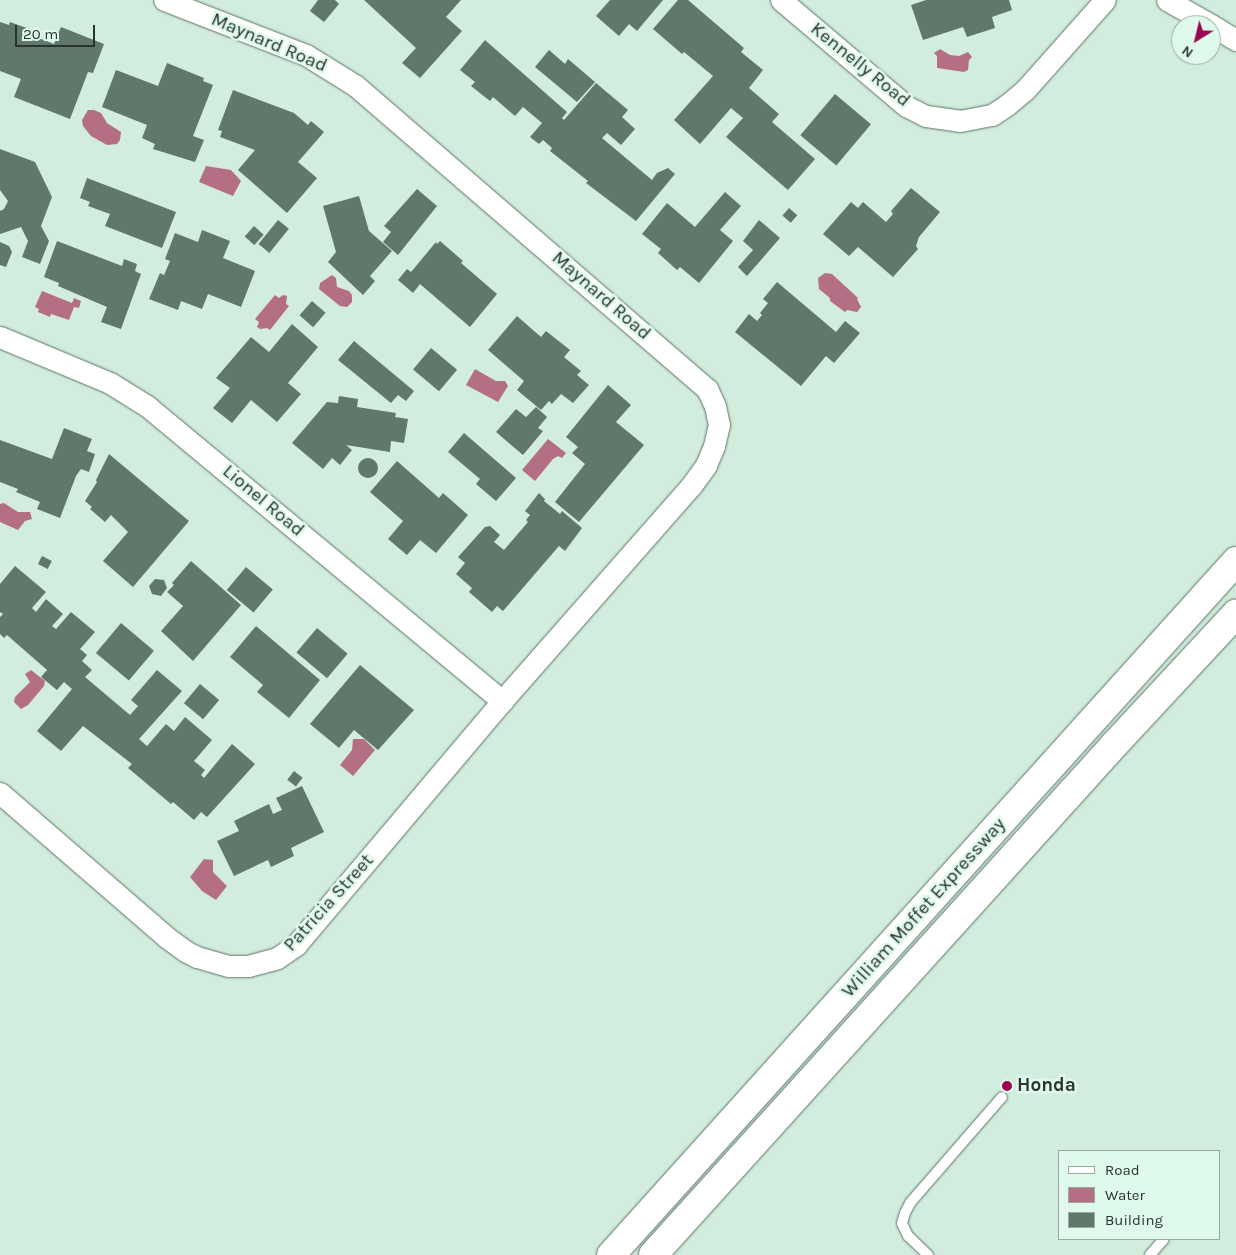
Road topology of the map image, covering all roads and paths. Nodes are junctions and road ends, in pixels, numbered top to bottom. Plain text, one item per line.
1 (164, 0) edge
2 (781, 0) edge
3 (1105, 0) edge
4 (1167, 0) edge
5 (1193, 15) edge
6 (1221, 31) edge
7 (1236, 40) edge
8 (0, 337) edge
9 (1236, 561) edge
10 (1236, 614) edge
11 (502, 701) junction
12 (0, 793) edge
13 (1002, 1097) dead end
14 (1163, 1240) edge
15 (612, 1255) edge
16 (653, 1255) edge
17 (928, 1255) edge
18 (1150, 1255) edge

1 - 11 street, Maynard Road
2 - 3 street, Kennelly Road
4 - 5 street
6 - 7 street
8 - 11 street, Lionel Road
9 - 15 main road, William Moffet Expressway
10 - 16 main road, William Moffet Expressway
11 - 12 street, Patricia Street
13 - 17 lane
14 - 18 lane

